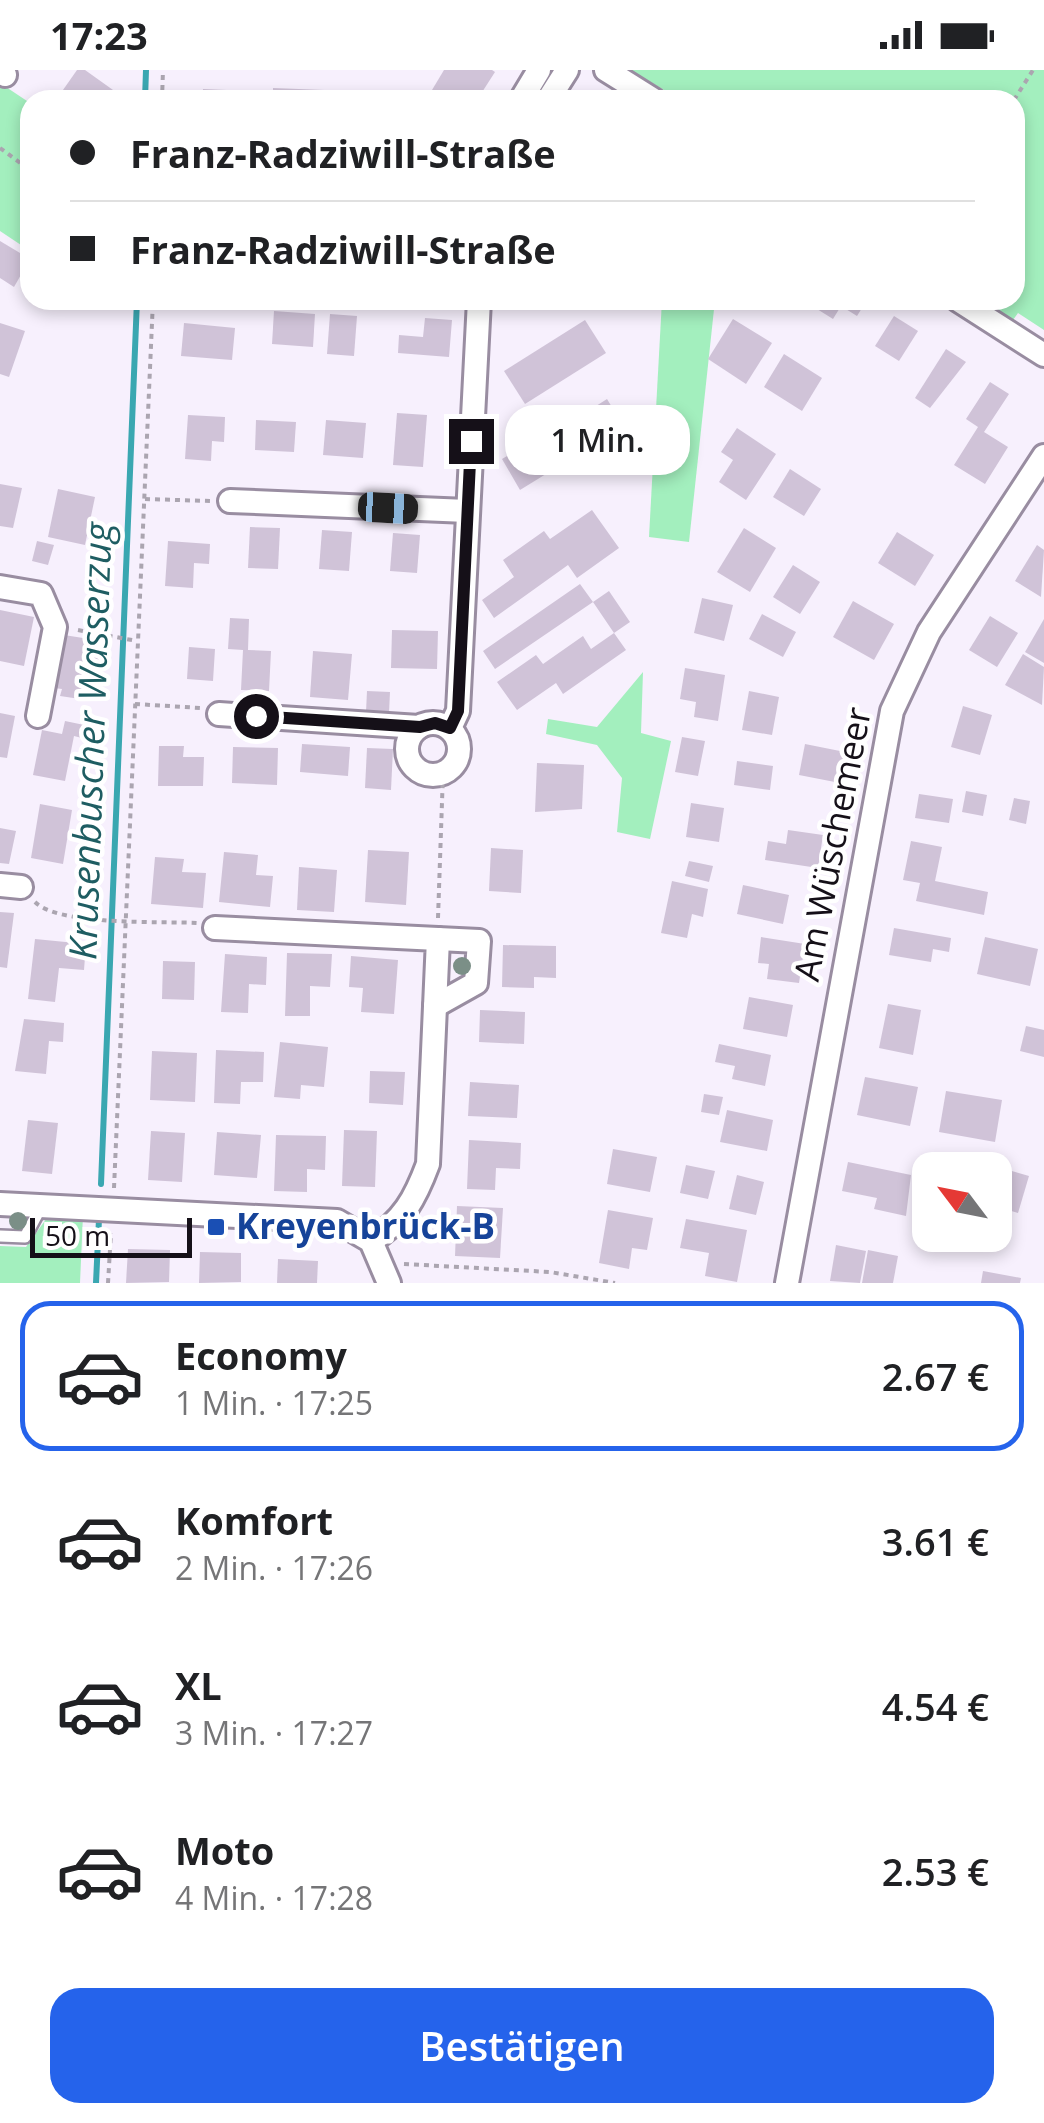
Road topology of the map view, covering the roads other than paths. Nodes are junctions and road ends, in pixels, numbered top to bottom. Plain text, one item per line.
1 (606, 70) edge
2 (638, 90) edge
3 (479, 310) edge
4 (974, 310) edge
5 (1044, 355) edge
6 (1044, 456) edge
7 (230, 502) road end
8 (467, 511) junction
9 (0, 587) edge
10 (219, 714) road end
11 (38, 716) dead end
12 (420, 727) junction
13 (450, 728) junction
14 (216, 928) road end
15 (438, 939) junction
16 (435, 1006) junction
17 (0, 1204) edge
18 (41, 1207) junction
19 (0, 1236) edge
20 (371, 1241) junction
21 (386, 1274) edge
22 (787, 1283) edge

1 - 2 street
3 - 8 street
4 - 5 street
6 - 22 street, Am Wüschemeer
7 - 8 street
8 - 13 street
9 - 11 street
10 - 12 street
12 - 13 street
12 - 13 street
14 - 15 street
15 - 16 street
15 - 16 street
16 - 20 street
17 - 18 street
18 - 19 lane
18 - 20 street
20 - 21 street

